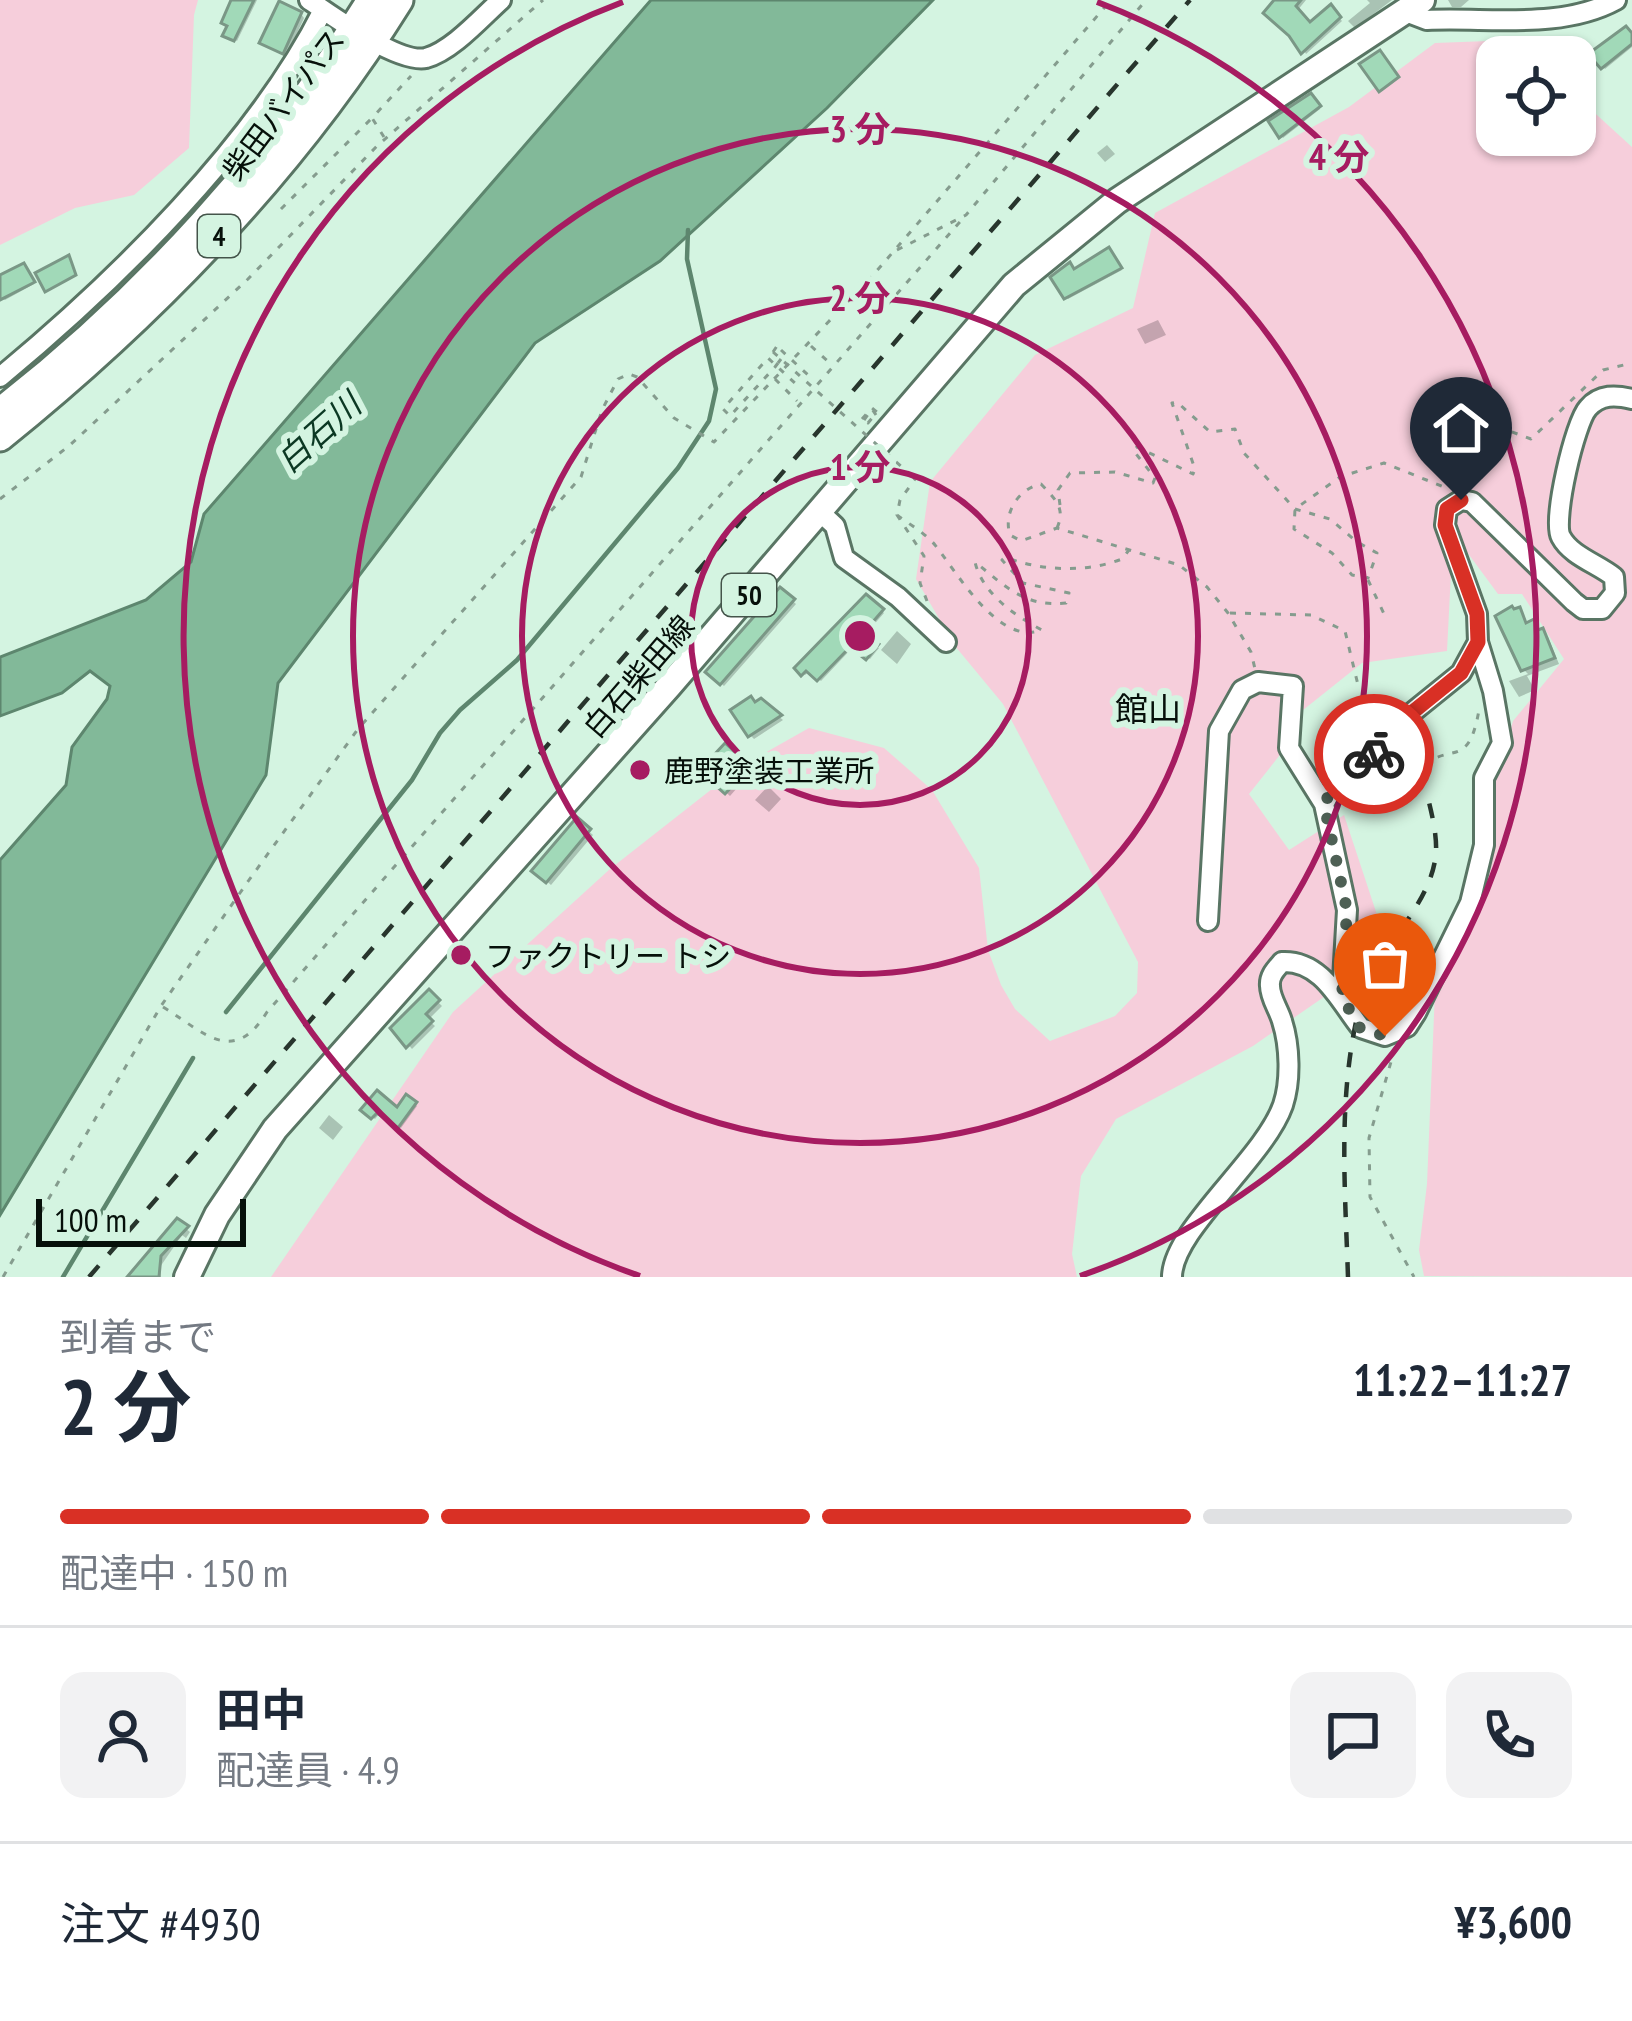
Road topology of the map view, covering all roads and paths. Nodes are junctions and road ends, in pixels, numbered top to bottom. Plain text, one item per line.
1 (371, 0) edge
2 (399, 0) edge
3 (501, 0) edge
4 (543, 0) edge
5 (1111, 0) edge
6 (1146, 0) edge
7 (1616, 0) edge
8 (1414, 4) edge
9 (316, 5) edge
10 (364, 33) junction
11 (418, 70) dead end
12 (372, 118) junction
13 (385, 139) junction
14 (281, 209) dead end
15 (966, 215) junction
16 (895, 250) junction
17 (809, 344) junction
18 (781, 359) junction
19 (1632, 363) edge
20 (832, 365) junction
21 (0, 377) edge
22 (775, 379) junction
23 (816, 382) junction
24 (807, 394) junction
25 (1632, 399) edge
26 (799, 403) junction
27 (0, 412) edge
28 (866, 422) dead end
29 (856, 427) junction
30 (0, 437) edge
31 (1465, 439) dead end
32 (1449, 495) junction
33 (0, 499) edge
34 (1060, 505) junction
35 (1295, 509) junction
36 (821, 512) junction
37 (897, 515) junction
38 (1057, 528) junction
39 (1129, 550) junction
40 (1367, 578) junction
41 (1228, 613) junction
42 (1386, 618) dead end
43 (941, 636) joint
44 (1478, 642) junction
45 (1258, 682) junction
46 (1358, 685) dead end
47 (1478, 695) dead end
48 (1420, 777) dead end
49 (1324, 804) junction
50 (1208, 921) dead end
51 (1342, 997) junction
52 (161, 1006) junction
53 (1407, 1027) junction
54 (3, 1277) edge
55 (187, 1277) edge
56 (1172, 1277) edge
57 (1414, 1277) edge

1 - 10 highway, 柴田バイパス / 4
2 - 10 highway, 柴田バイパス / 4
3 - 10 street
4 - 13 path
5 - 16 path
6 - 15 path
7 - 8 street
8 - 36 main road, 白石柴田線 / 50
9 - 10 street
9 - 21 street
10 - 27 highway, 柴田バイパス / 4
10 - 30 highway, 柴田バイパス / 4
11 - 12 path
12 - 13 path
12 - 14 path
13 - 33 path
15 - 16 path
15 - 20 path
16 - 17 path
17 - 20 path
17 - 22 path
18 - 23 path, bridge
18 - 24 path, bridge
18 - 29 path, bridge
19 - 31 path
20 - 23 path
22 - 26 path
22 - 52 path
23 - 24 path
24 - 26 path
25 - 32 street
26 - 52 path
28 - 29 path, bridge
29 - 37 path, bridge
32 - 35 path
32 - 44 street
34 - 35 path
34 - 38 path
34 - 38 path
35 - 40 path
35 - 40 path
36 - 43 street
36 - 55 main road, 白石柴田線 / 50
37 - 39 path
37 - 43 path
38 - 39 path
39 - 41 path
40 - 42 path
41 - 45 path
41 - 46 path
44 - 49 street
44 - 53 street
45 - 49 street
45 - 50 street
47 - 48 path
49 - 51 street
51 - 53 street
51 - 56 street
52 - 54 path
53 - 57 path

